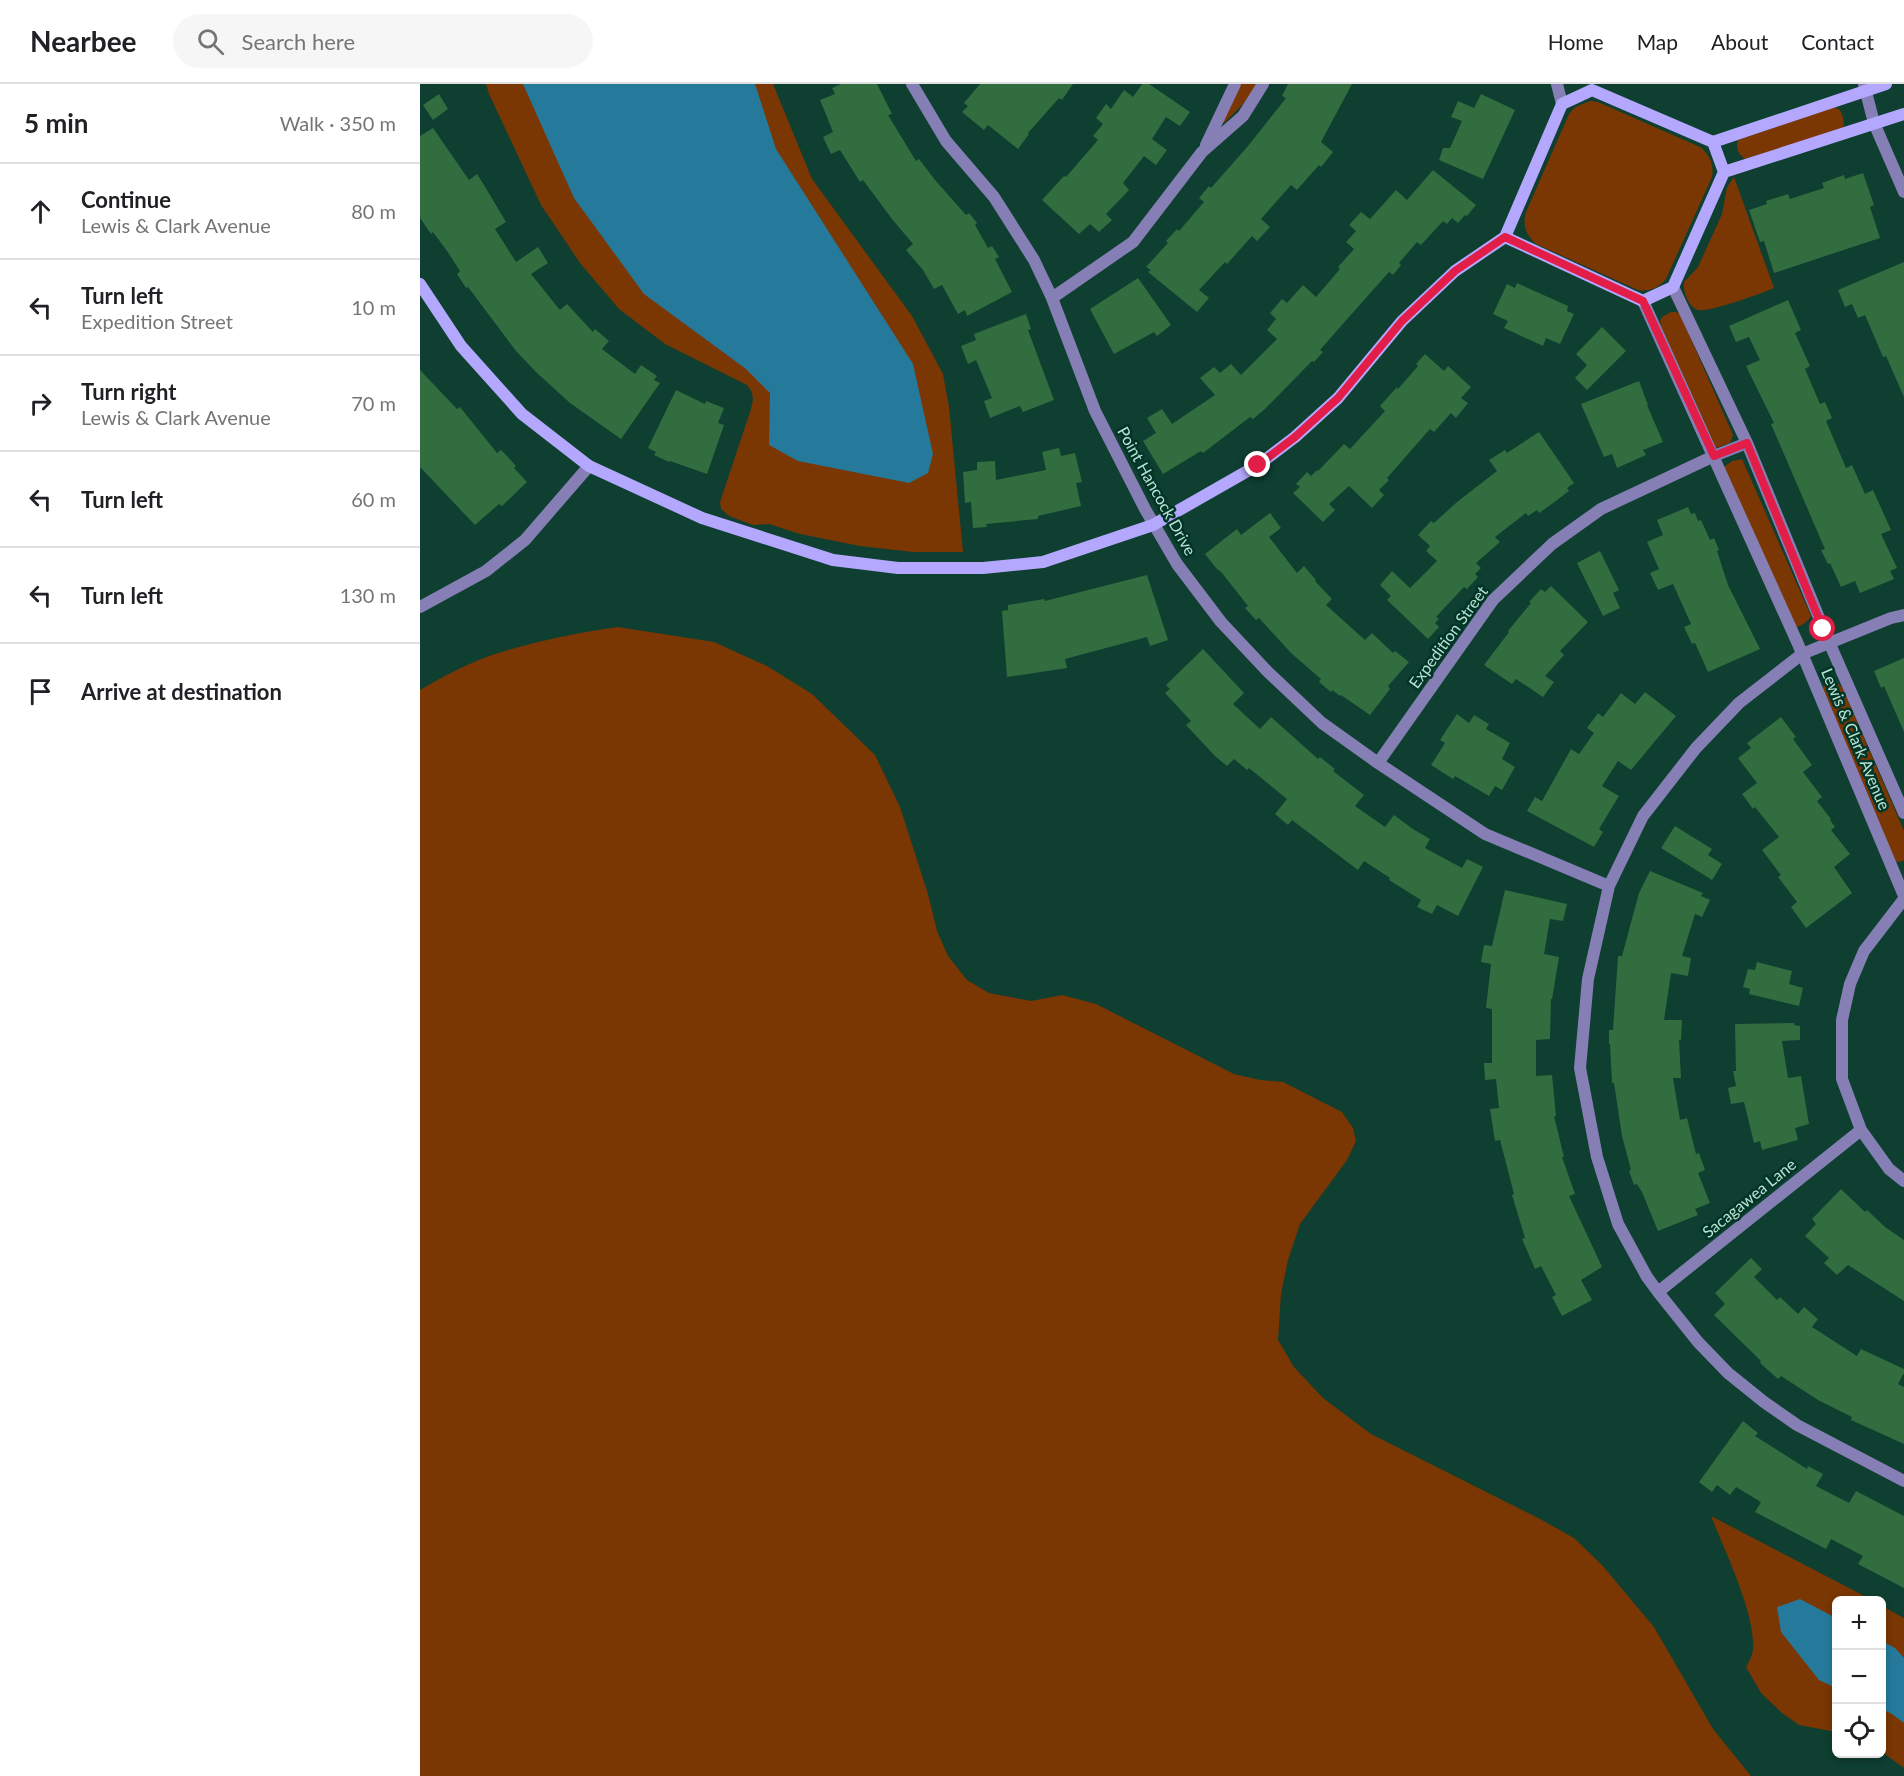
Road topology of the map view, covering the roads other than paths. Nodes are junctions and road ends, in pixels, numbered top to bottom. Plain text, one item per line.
1 (1235, 84) edge
2 (1263, 84) edge
3 (1557, 84) edge
4 (1886, 84) edge
5 (914, 85) edge
6 (1592, 87) edge
7 (1865, 87) edge
8 (1562, 104) junction
9 (1904, 114) edge
10 (1874, 123) junction
11 (1713, 142) junction
12 (1202, 152) junction
13 (1724, 172) junction
14 (1904, 192) edge
15 (1505, 237) junction
16 (420, 284) edge
17 (1673, 287) junction
18 (1052, 298) junction
19 (1643, 301) junction
20 (1747, 443) junction
21 (1714, 456) junction
22 (589, 466) junction
23 (1153, 525) junction
24 (420, 608) edge
25 (1904, 615) edge
26 (1829, 642) junction
27 (1802, 654) junction
28 (1378, 763) junction
29 (1904, 813) edge
30 (1609, 886) junction
31 (1904, 897) edge
32 (1861, 1130) junction
33 (1904, 1181) edge
34 (1658, 1292) junction
35 (1904, 1481) edge

1 - 12 street
2 - 12 street
3 - 8 street
4 - 7 street
5 - 18 street, Point Hancock Drive
6 - 8 street
6 - 11 street
7 - 10 street
7 - 11 street
8 - 15 street
9 - 10 street
10 - 13 street
10 - 14 street
11 - 13 street
12 - 18 street
13 - 17 street
15 - 19 street
15 - 23 street
16 - 22 street
17 - 19 street
17 - 20 street, Lewis & Clark Avenue
18 - 23 street, Point Hancock Drive
19 - 21 street, Lewis & Clark Avenue
20 - 21 street, Expedition Street
20 - 26 street, Lewis & Clark Avenue
21 - 27 street, Lewis & Clark Avenue
21 - 28 street, Expedition Street
22 - 23 street
22 - 24 street
23 - 28 street, Point Hancock Drive
25 - 26 street
26 - 27 street
26 - 29 street, Lewis & Clark Avenue
27 - 30 street
27 - 31 street, Lewis & Clark Avenue
28 - 30 street, Point Hancock Drive
30 - 34 street
31 - 32 street
32 - 33 street
32 - 34 street, Sacagawea Lane
34 - 35 street

